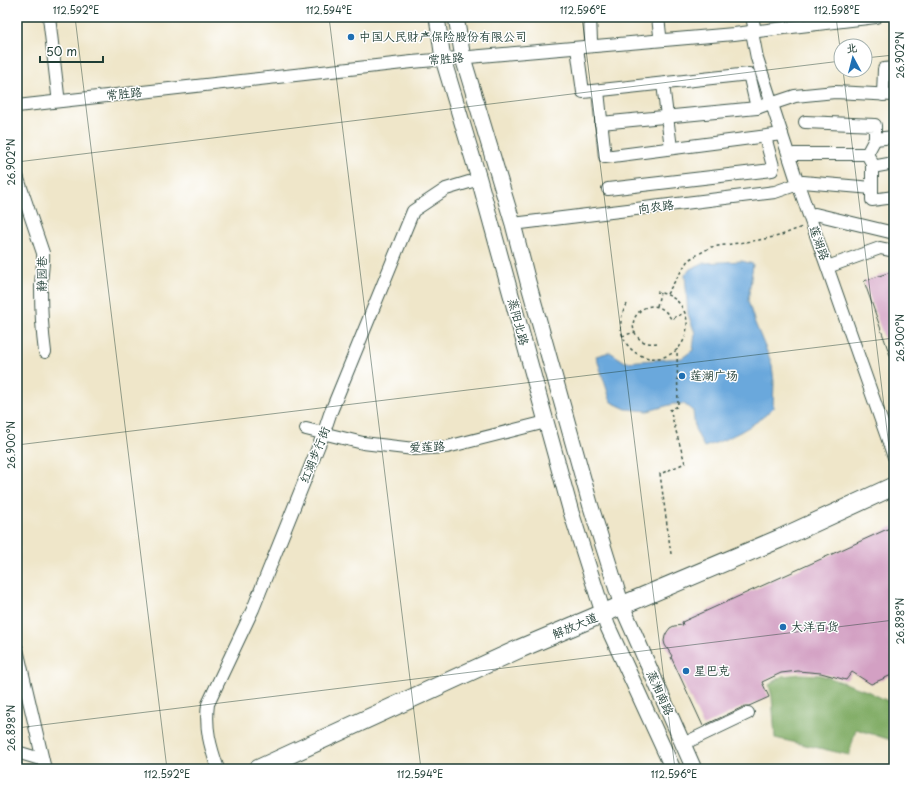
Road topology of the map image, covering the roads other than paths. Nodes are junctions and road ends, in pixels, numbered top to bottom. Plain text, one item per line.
1 (49, 17) edge
2 (437, 17) edge
3 (456, 17) edge
4 (590, 17) edge
5 (658, 17) edge
6 (834, 17) edge
7 (876, 17) edge
8 (754, 26) edge
9 (660, 35) junction
10 (592, 41) junction
11 (578, 48) junction
12 (462, 55) junction
13 (443, 57) junction
14 (894, 68) edge
15 (663, 84) junction
16 (598, 91) junction
17 (58, 95) junction
18 (888, 95) edge
19 (17, 100) edge
20 (774, 102) junction
21 (17, 106) edge
22 (757, 108) junction
23 (667, 116) junction
24 (805, 122) dead end
25 (601, 123) junction
26 (782, 134) junction
27 (765, 137) junction
28 (894, 137) edge
29 (875, 139) junction
30 (671, 148) junction
31 (794, 154) junction
32 (867, 154) junction
33 (894, 163) edge
34 (872, 166) junction
35 (17, 176) edge
36 (479, 178) junction
37 (801, 183) junction
38 (872, 188) junction
39 (608, 189) dead end
40 (894, 197) edge
41 (813, 219) junction
42 (513, 224) junction
43 (894, 233) edge
44 (894, 251) edge
45 (833, 265) junction
46 (45, 352) dead end
47 (546, 422) junction
48 (306, 430) dead end
49 (324, 434) junction
50 (894, 438) edge
51 (894, 457) edge
52 (893, 487) edge
53 (624, 611) junction
54 (605, 619) junction
55 (17, 649) edge
56 (17, 676) edge
57 (748, 713) dead end
58 (683, 744) junction
59 (17, 752) edge
60 (38, 763) edge
61 (45, 769) edge
62 (218, 769) edge
63 (258, 769) edge
64 (285, 769) edge
65 (673, 769) edge
66 (694, 769) edge

1 - 17 street
2 - 13 main road, 蒸阳北路
3 - 12 main road, 蒸阳北路
4 - 10 street
5 - 9 street
6 - 8 street, 常胜路
7 - 8 street, 常胜路
8 - 9 street, 常胜路
8 - 11 street, 常胜路
8 - 20 street, 莲湖路
9 - 10 street, 常胜路
10 - 12 street, 常胜路
11 - 12 street, 常胜路
11 - 16 street
12 - 13 street, 常胜路
12 - 42 main road, 蒸阳北路
13 - 17 street, 常胜路
13 - 21 street, 常胜路
13 - 36 main road, 蒸阳北路
14 - 18 street
15 - 16 street
15 - 22 street
15 - 23 street
16 - 25 street
17 - 19 street, 常胜路
18 - 20 street
20 - 22 street
20 - 26 street, 莲湖路
20 - 31 street, 莲湖路
22 - 23 street
23 - 25 street
23 - 30 street
24 - 29 street
25 - 30 street
26 - 27 street
26 - 37 street, 莲湖路
27 - 30 street
27 - 39 street
28 - 29 street
29 - 32 street
31 - 32 street
31 - 37 street, 莲湖路
32 - 34 street
33 - 34 street
34 - 38 street
35 - 46 street, 静园巷
36 - 47 main road, 蒸阳北路
36 - 49 street, 红湖步行街
37 - 38 street
37 - 41 street, 莲湖路
37 - 42 street, 向农路
38 - 40 street
41 - 43 street
41 - 45 street, 莲湖路
41 - 51 street, 莲湖路
42 - 53 main road, 蒸阳北路
44 - 45 street
45 - 50 street, 莲湖路
47 - 49 street, 爱莲路
47 - 54 main road, 蒸阳北路
48 - 49 street, 爱莲路
49 - 62 street, 红湖步行街
52 - 53 highway, 解放大道
53 - 54 highway, 解放大道
53 - 58 main road, 蒸湘南路
54 - 63 highway, 解放大道
54 - 64 highway, 解放大道
54 - 65 main road, 蒸湘南路
55 - 61 street
56 - 60 street
57 - 58 street
58 - 66 main road, 蒸湘南路
59 - 60 street

